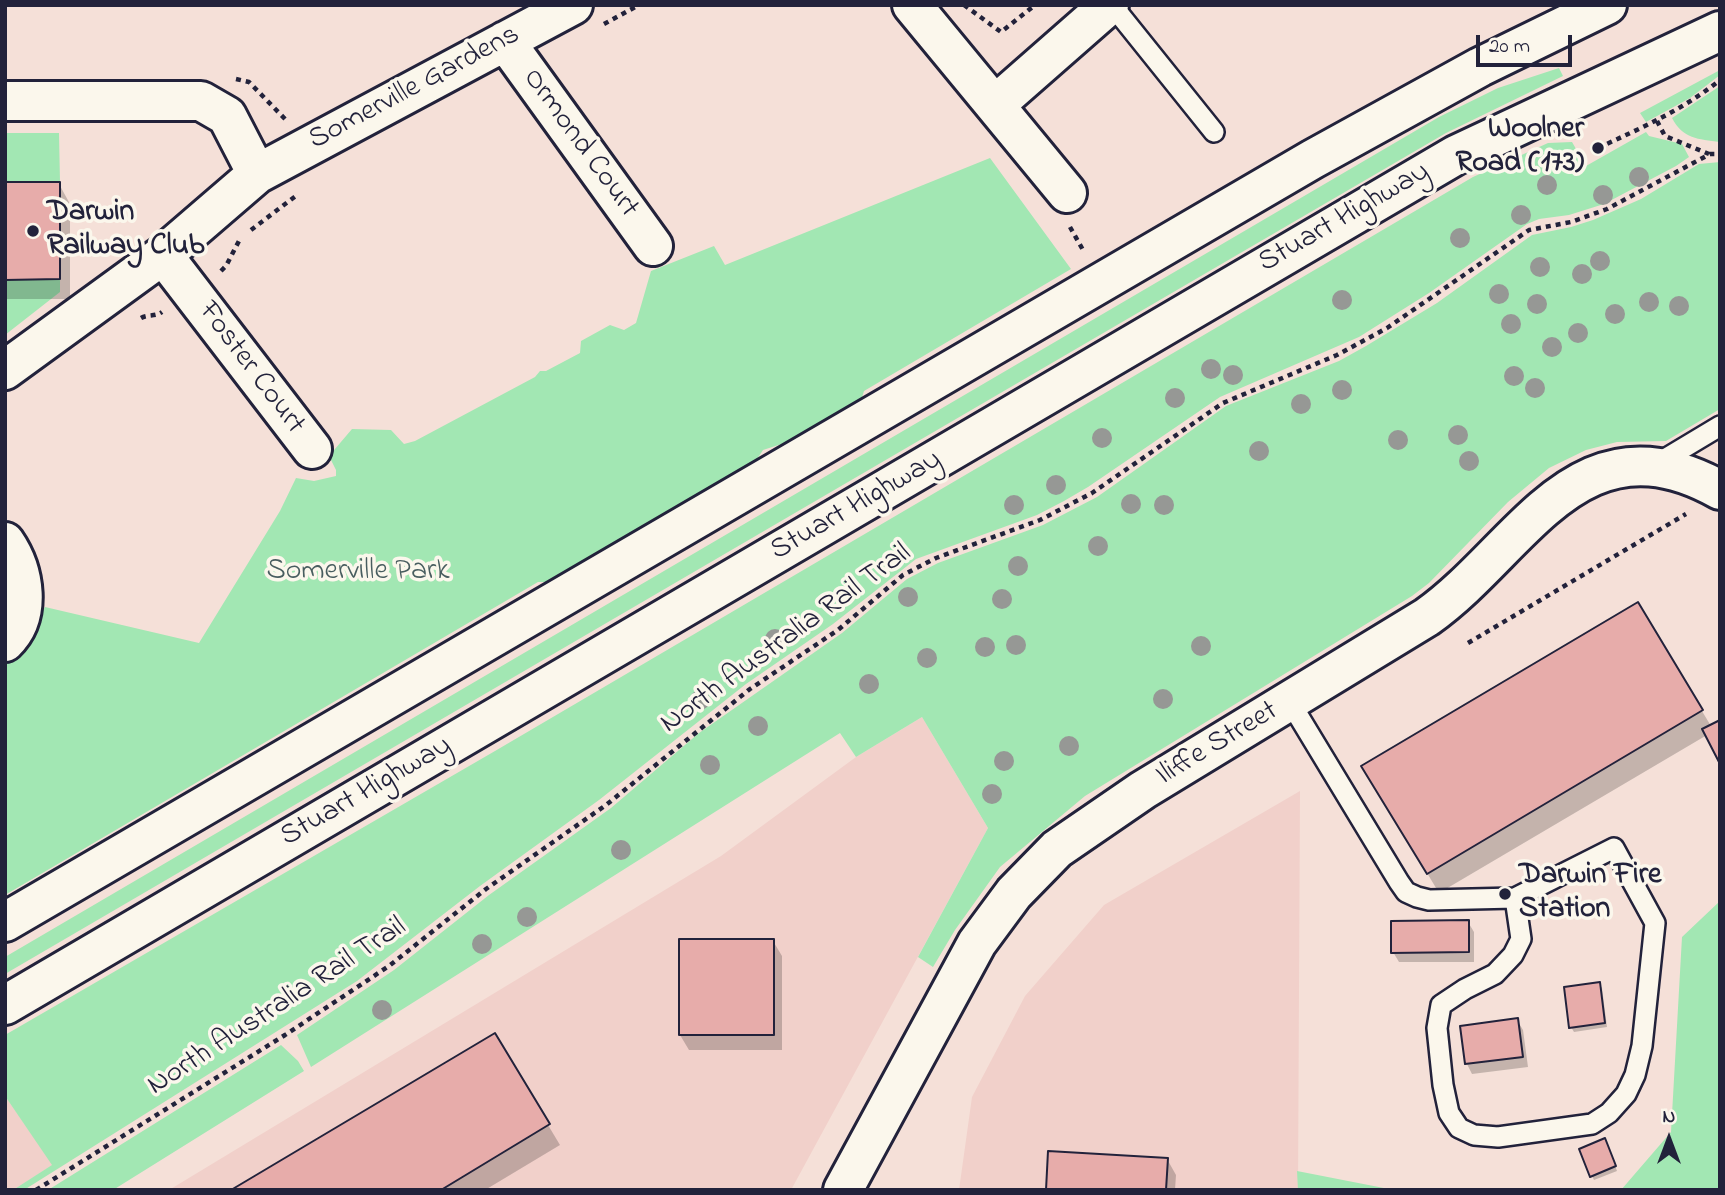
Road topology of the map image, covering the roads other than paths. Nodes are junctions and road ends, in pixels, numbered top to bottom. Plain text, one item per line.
1 (573, 5) edge
2 (912, 5) edge
3 (1110, 5) edge
4 (1607, 5) edge
5 (1720, 31) edge
6 (505, 41) junction
7 (5, 101) edge
8 (995, 105) junction
9 (1214, 132) dead end
10 (257, 174) junction
11 (1067, 193) dead end
12 (653, 246) dead end
13 (163, 254) junction
14 (5, 370) edge
15 (1720, 426) edge
16 (312, 449) dead end
17 (1651, 468) junction
18 (1708, 499) edge
19 (5, 542) edge
20 (5, 642) edge
21 (1290, 702) junction
22 (1515, 898) junction
23 (5, 922) edge
24 (5, 1005) edge
25 (843, 1190) edge

1 - 6 main road, Somerville Gardens
2 - 8 main road
3 - 8 main road
3 - 9 lane
4 - 23 main road
5 - 24 main road, Stuart Highway
6 - 10 main road, Somerville Gardens
6 - 12 main road, Ormond Court
7 - 10 main road
8 - 11 main road
10 - 13 main road, Somerville Gardens
13 - 14 main road, Somerville Gardens
13 - 16 main road, Foster Court
15 - 17 lane
17 - 18 main road, Iliffe Street
17 - 21 main road, Iliffe Street
19 - 20 main road
21 - 22 lane
21 - 25 main road, Iliffe Street
22 - 22 lane

